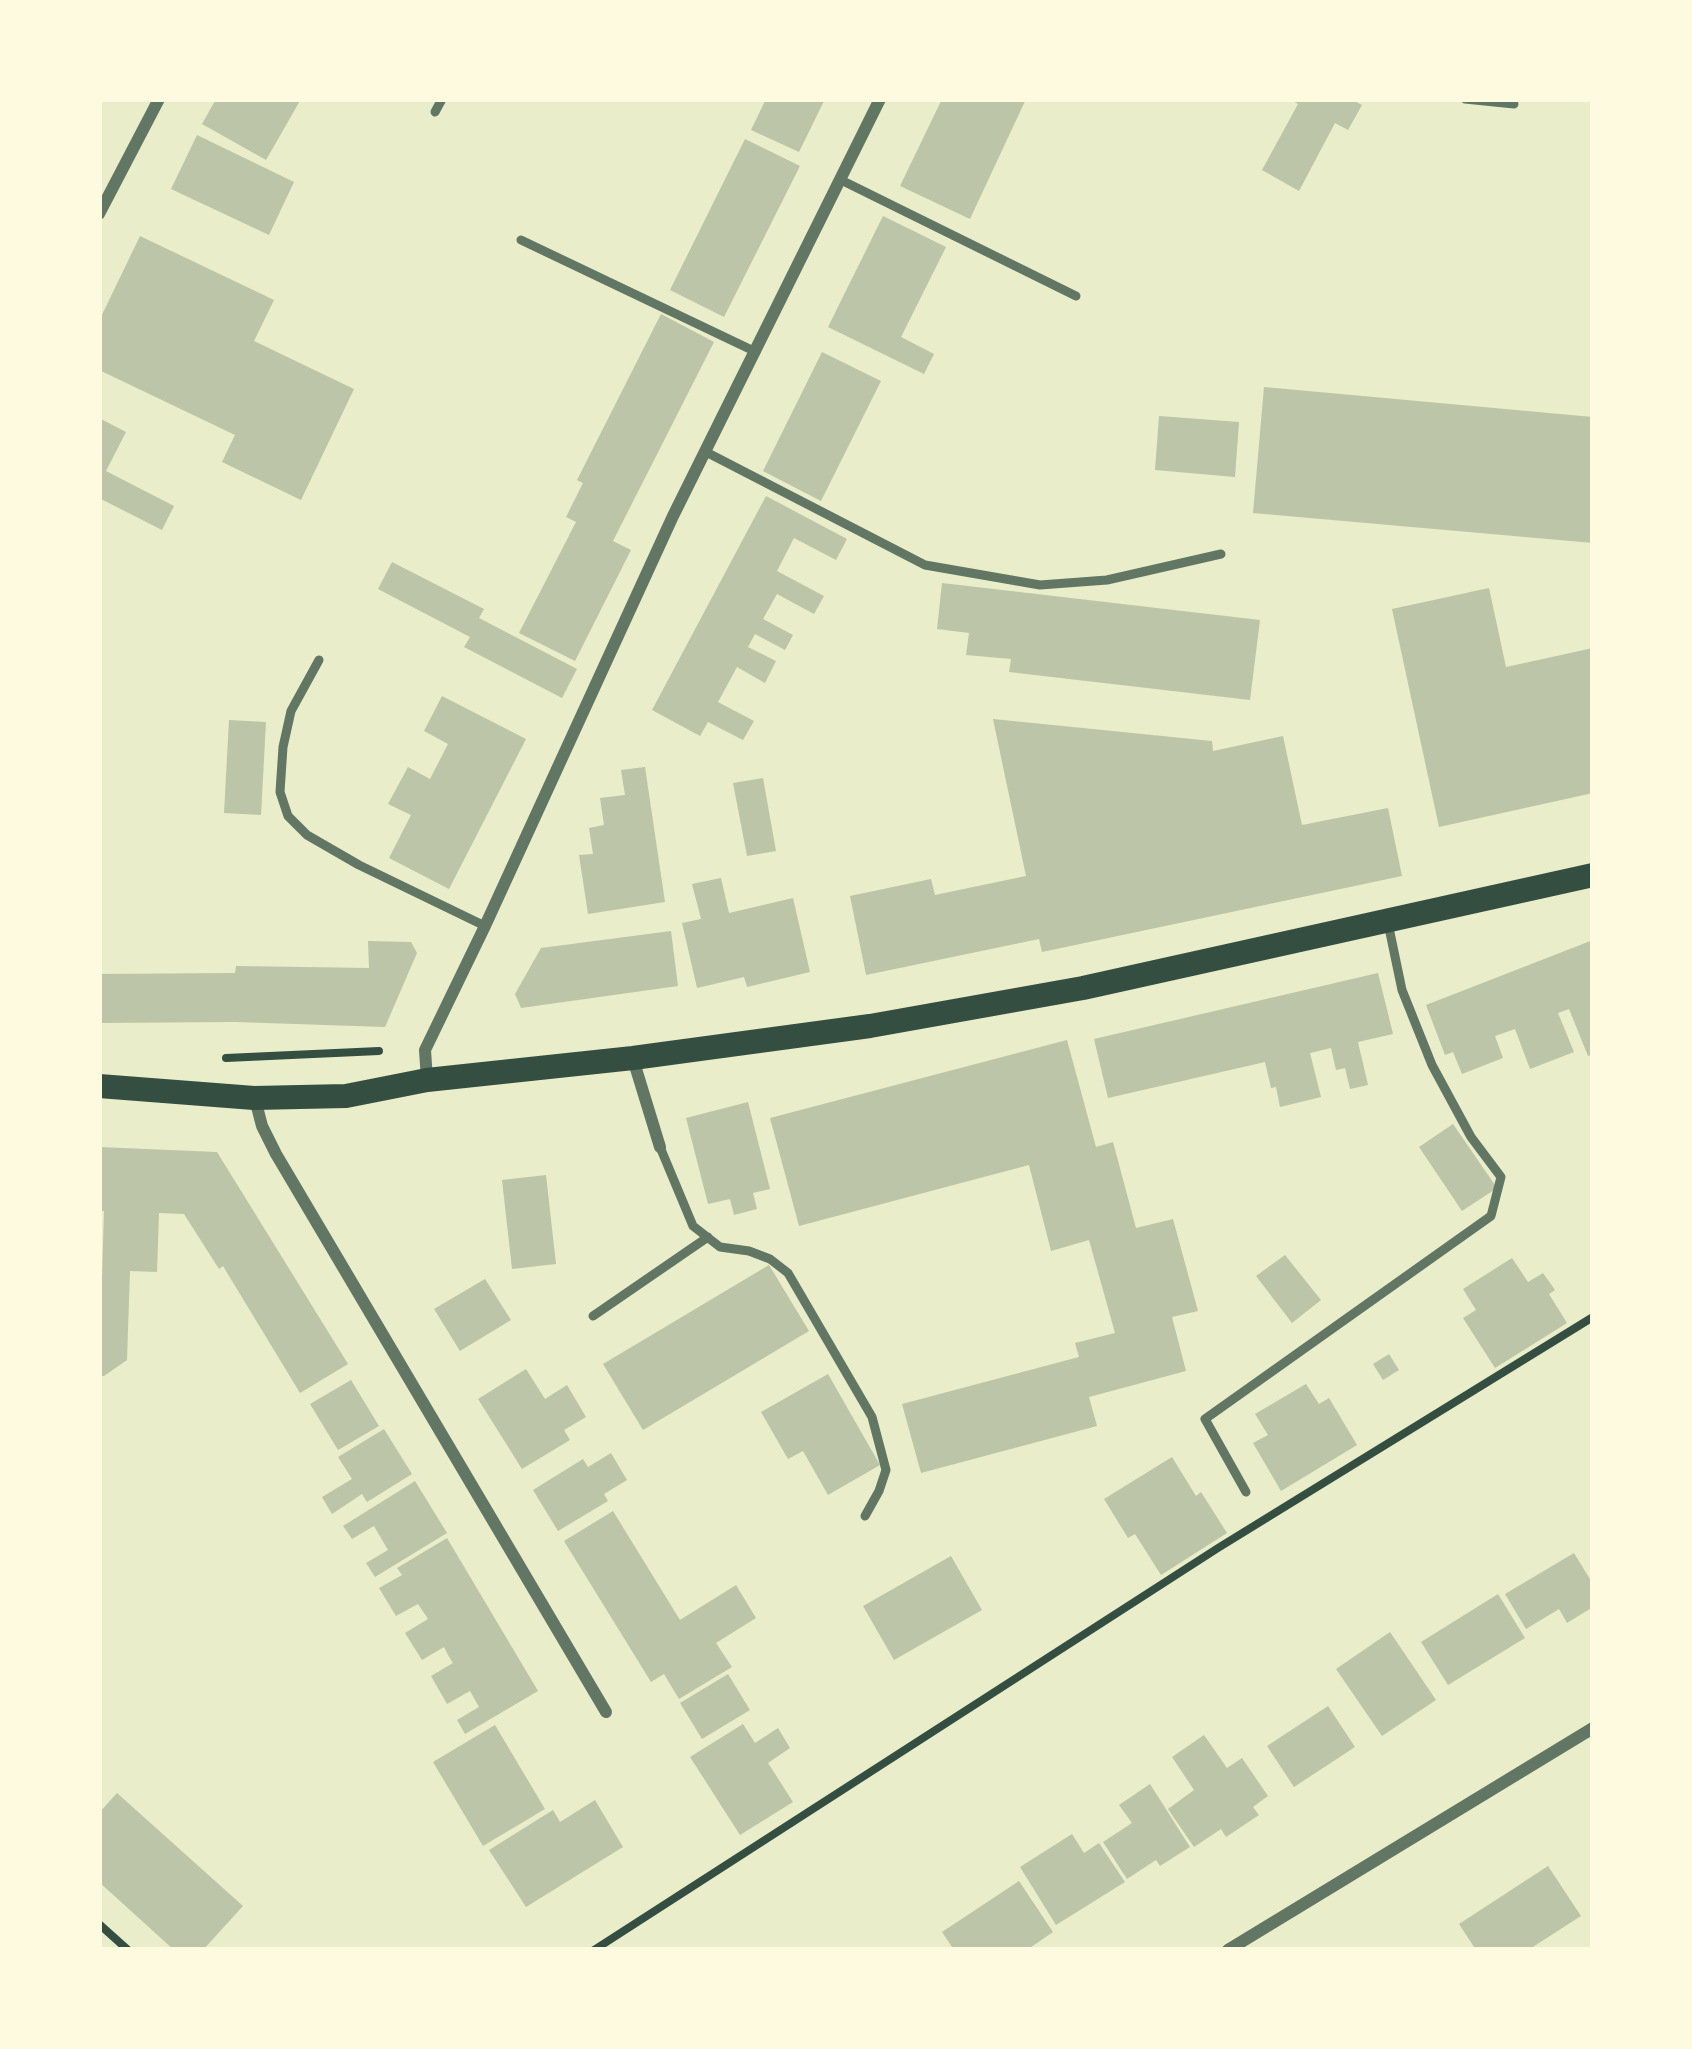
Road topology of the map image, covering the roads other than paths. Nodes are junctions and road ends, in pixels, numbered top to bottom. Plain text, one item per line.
1 (160, 99) edge
2 (442, 99) edge
3 (880, 99) edge
4 (1465, 99) edge
5 (1514, 104) dead end
6 (435, 112) dead end
7 (841, 180) junction
8 (99, 214) edge
9 (521, 240) dead end
10 (1076, 296) dead end
11 (756, 352) junction
12 (706, 452) junction
13 (1221, 554) dead end
14 (319, 660) dead end
15 (1593, 875) edge
16 (1387, 921) junction
17 (485, 926) junction
18 (633, 1058) junction
19 (427, 1080) junction
20 (99, 1086) edge
21 (254, 1098) junction
22 (660, 1147) joint
23 (707, 1237) junction
24 (593, 1316) dead end
25 (1246, 1492) dead end
26 (865, 1516) dead end
27 (606, 1712) dead end
28 (1593, 1728) edge
29 (1228, 1950) edge

1 - 8 street
2 - 6 lane
3 - 7 street
4 - 5 lane
7 - 10 lane
7 - 11 street
9 - 11 lane
11 - 12 street
12 - 13 lane
12 - 17 street
14 - 17 lane
15 - 16 main road
16 - 18 main road
16 - 25 lane
17 - 19 street
18 - 19 main road
18 - 22 street
19 - 21 main road
20 - 21 main road
21 - 27 street
22 - 23 lane
23 - 24 lane
23 - 26 lane
28 - 29 street

